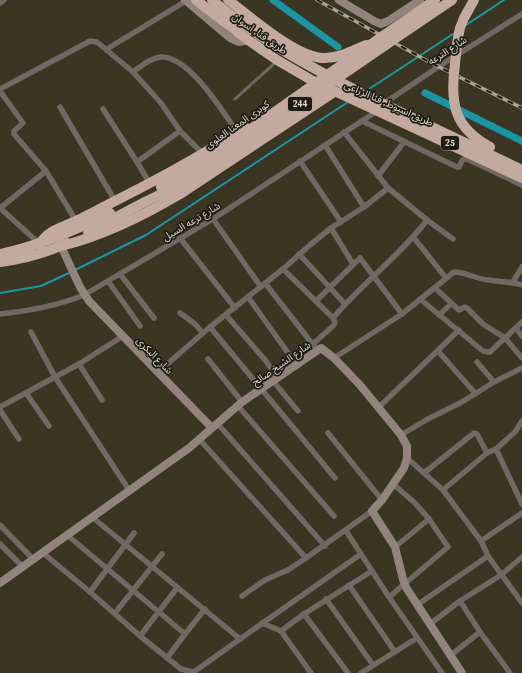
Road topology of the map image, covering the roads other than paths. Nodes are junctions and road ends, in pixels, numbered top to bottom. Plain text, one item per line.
1 (4, 0) edge
2 (189, 0) edge
3 (212, 0) edge
4 (228, 0) edge
5 (339, 0) edge
6 (420, 0) edge
7 (435, 0) edge
8 (452, 0) edge
9 (474, 0) edge
10 (0, 3) edge
11 (522, 14) edge
12 (377, 40) junction
13 (107, 49) junction
14 (277, 60) junction
15 (133, 72) junction
16 (323, 74) junction
17 (313, 81) junction
18 (0, 90) edge
19 (334, 92) junction
20 (235, 99) dead end
21 (60, 107) dead end
22 (380, 107) junction
23 (103, 109) dead end
24 (362, 121) junction
25 (180, 131) junction
26 (237, 132) junction
27 (344, 132) junction
28 (404, 142) junction
29 (325, 145) junction
30 (203, 154) junction
31 (300, 161) junction
32 (137, 162) junction
33 (522, 163) edge
34 (522, 170) edge
35 (46, 171) junction
36 (378, 176) junction
37 (522, 178) edge
38 (150, 184) junction
39 (522, 185) edge
40 (388, 188) junction
41 (144, 199) junction
42 (116, 201) junction
43 (364, 207) junction
44 (0, 208) edge
45 (213, 219) junction
46 (427, 220) junction
47 (76, 222) junction
48 (341, 222) junction
49 (331, 228) junction
50 (180, 238) junction
51 (414, 238) junction
52 (453, 239) dead end
53 (40, 244) junction
54 (61, 246) junction
55 (0, 254) edge
56 (300, 254) junction
57 (0, 262) edge
58 (354, 264) junction
59 (522, 267) edge
60 (284, 269) junction
61 (120, 274) junction
62 (373, 276) junction
63 (446, 278) junction
64 (108, 281) junction
65 (513, 282) junction
66 (263, 285) junction
67 (522, 285) edge
68 (329, 287) junction
69 (435, 288) junction
70 (84, 295) junction
71 (248, 297) junction
72 (420, 300) junction
73 (316, 301) junction
74 (345, 304) junction
75 (451, 304) junction
76 (234, 308) junction
77 (180, 313) dead end
78 (0, 314) edge
79 (402, 314) junction
80 (439, 314) junction
81 (226, 315) junction
82 (154, 318) dead end
83 (333, 318) junction
84 (522, 322) edge
85 (140, 326) dead end
86 (210, 327) junction
87 (516, 328) junction
88 (459, 330) junction
89 (31, 332) dead end
90 (203, 333) junction
91 (123, 336) junction
92 (522, 336) edge
93 (505, 338) junction
94 (314, 347) junction
95 (438, 351) junction
96 (334, 358) junction
97 (522, 358) edge
98 (208, 359) dead end
99 (477, 362) dead end
100 (79, 364) junction
101 (296, 364) junction
102 (522, 368) edge
103 (158, 372) junction
104 (55, 378) junction
105 (275, 379) junction
106 (494, 382) junction
107 (262, 388) junction
108 (26, 393) junction
109 (475, 393) junction
110 (102, 400) dead end
111 (240, 404) junction
112 (378, 407) junction
113 (0, 408) edge
114 (298, 411) dead end
115 (522, 421) edge
116 (215, 425) junction
117 (49, 426) dead end
118 (328, 433) dead end
119 (401, 435) junction
120 (20, 439) dead end
121 (199, 439) junction
122 (496, 450) junction
123 (487, 453) junction
124 (407, 458) junction
125 (424, 473) junction
126 (335, 478) dead end
127 (394, 484) junction
128 (129, 490) junction
129 (443, 490) junction
130 (382, 500) junction
131 (522, 504) edge
132 (372, 511) junction
133 (522, 513) edge
134 (334, 516) dead end
135 (92, 517) junction
136 (429, 519) junction
137 (0, 525) edge
138 (346, 531) junction
139 (134, 533) dead end
140 (68, 535) junction
141 (481, 541) junction
142 (0, 544) edge
143 (125, 545) junction
144 (324, 546) junction
145 (395, 547) junction
146 (43, 553) junction
147 (162, 554) dead end
148 (360, 554) junction
149 (488, 556) junction
150 (522, 557) edge
151 (306, 558) junction
152 (34, 560) junction
153 (23, 567) junction
154 (152, 567) junction
155 (108, 569) junction
156 (372, 570) junction
157 (501, 575) junction
158 (0, 583) edge
159 (404, 583) junction
160 (349, 585) junction
161 (177, 588) junction
162 (134, 590) junction
163 (90, 592) junction
164 (242, 596) dead end
165 (389, 597) junction
166 (326, 599) junction
167 (460, 601) junction
168 (522, 603) edge
169 (416, 605) junction
170 (205, 609) junction
171 (159, 612) junction
172 (115, 613) junction
173 (304, 614) junction
174 (262, 623) junction
175 (430, 624) junction
176 (281, 631) junction
177 (480, 632) junction
178 (185, 634) junction
179 (140, 636) junction
180 (417, 638) junction
181 (240, 639) junction
182 (396, 652) junction
183 (451, 655) junction
184 (167, 658) junction
185 (373, 665) junction
186 (311, 673) edge
187 (348, 673) edge
188 (361, 673) edge
189 (442, 673) edge
190 (462, 673) edge
191 (510, 673) edge

1 - 10 street
2 - 13 street
2 - 14 highway, طريق قنا, اسوان / 25
3 - 16 highway, طريق قنا, اسوان / 25
4 - 12 highway, bridge
5 - 6 street
7 - 12 highway, كوبرى المعنا العلوى / 244, bridge
8 - 41 highway, كوبرى المعنا العلوى / 244, bridge
9 - 33 highway, bridge
11 - 22 street, شارع الترعه
12 - 41 highway, كوبرى المعنا العلوى / 244, bridge
13 - 15 street
13 - 18 street
14 - 17 highway, طريق قنا, اسوان / 25
14 - 20 lane
15 - 25 street
15 - 26 street
16 - 17 highway
16 - 22 highway, طريق اسيوط, قنا الزراعى / 25
17 - 19 highway, طريق اسيوط, قنا الزراعى / 25
17 - 26 highway
18 - 35 street
19 - 22 highway, طريق اسيوط, قنا الزراعى / 25
19 - 54 highway
21 - 42 street
22 - 24 street, شارع ترعه السيل
22 - 34 highway, طريق اسيوط, قنا الزراعى / 25
22 - 37 highway, طريق اسيوط, قنا الزراعى / 25
23 - 32 street
24 - 27 street, شارع ترعه السيل
24 - 28 street
25 - 30 street
25 - 32 street
26 - 30 highway
27 - 29 street, شارع ترعه السيل
27 - 36 street
28 - 36 street
28 - 39 street
29 - 31 street, شارع ترعه السيل
29 - 43 street
30 - 38 highway
31 - 45 street, شارع ترعه السيل
31 - 48 street
32 - 38 street
35 - 44 street
35 - 47 street
36 - 40 street
38 - 42 highway
40 - 43 street
40 - 46 street
41 - 53 highway, كوبرى المعنا العلوى / 244
41 - 54 highway, كوبرى المعنا العلوى / 244
42 - 47 highway
43 - 48 street
44 - 53 street
45 - 50 street, شارع ترعه السيل
45 - 66 street
46 - 51 street
46 - 52 street
47 - 53 highway
48 - 49 street
49 - 56 street
49 - 58 street
50 - 61 street, شارع ترعه السيل
50 - 76 street
51 - 62 street
51 - 63 street
53 - 55 highway, 244
54 - 57 highway, 244
54 - 70 street, شارع البكرى
56 - 60 street
56 - 68 street
58 - 62 street
58 - 68 street
59 - 65 street
60 - 66 street
60 - 73 street
61 - 64 street, شارع ترعه السيل
61 - 82 street
62 - 74 street
62 - 79 street
63 - 65 street
63 - 69 street
64 - 70 street, شارع ترعه السيل
64 - 85 street
65 - 67 street
66 - 71 street
66 - 94 street
68 - 73 street
68 - 74 street
69 - 72 street
69 - 75 street
70 - 78 street, شارع ترعه السيل
70 - 91 street, شارع البكرى
71 - 76 street
71 - 101 street
72 - 79 street
72 - 80 street
73 - 83 street
74 - 83 street
75 - 80 street
75 - 93 street
76 - 81 street
77 - 90 street
79 - 96 street
80 - 88 street
81 - 86 street
81 - 105 street
83 - 94 street
84 - 87 street
86 - 90 street
86 - 107 street
87 - 92 street
87 - 93 street
88 - 93 street
88 - 95 street
89 - 104 street
90 - 103 street
91 - 100 street
91 - 103 street, شارع البكرى
93 - 97 street
94 - 96 street, شارع الشيخ صالح
94 - 101 street, شارع الشيخ صالح
95 - 109 street
95 - 112 street
96 - 112 street, شارع الشيخ صالح
98 - 111 street
99 - 106 street
100 - 104 street
100 - 110 street
101 - 105 street, شارع الشيخ صالح
102 - 106 street
103 - 116 street, شارع البكرى
104 - 108 street
104 - 128 street
105 - 107 street, شارع الشيخ صالح
105 - 114 street
106 - 109 street
107 - 111 street, شارع الشيخ صالح
107 - 126 street
108 - 113 street
108 - 117 street
109 - 119 street
111 - 116 street, شارع الشيخ صالح
111 - 134 street
112 - 119 street, شارع الشيخ صالح
113 - 120 street
115 - 122 street
116 - 121 street, شارع الشيخ صالح
116 - 144 street
118 - 130 street
119 - 124 street, شارع الشيخ صالح
121 - 128 street, شارع الشيخ صالح
121 - 151 street
122 - 123 street
122 - 131 street
123 - 125 street
123 - 129 street
124 - 125 street
124 - 127 street
125 - 129 street
127 - 130 street
127 - 136 street
128 - 135 street, شارع الشيخ صالح
129 - 141 street
130 - 132 street
132 - 138 street
132 - 145 street
133 - 141 street
135 - 140 street, شارع الشيخ صالح
135 - 143 street
136 - 145 street
136 - 159 street
137 - 152 street
138 - 144 street
138 - 148 street
139 - 143 street
140 - 146 street, شارع الشيخ صالح
140 - 155 street
141 - 149 street
142 - 153 street
143 - 154 street
143 - 155 street
144 - 151 street
145 - 159 street
146 - 152 street, شارع الشيخ صالح
146 - 163 street
147 - 154 street
148 - 156 street
148 - 174 street
149 - 157 street
149 - 169 street
150 - 157 street
151 - 164 street
152 - 153 street, شارع الشيخ صالح
153 - 158 street, شارع الشيخ صالح
154 - 161 street
154 - 162 street
155 - 162 street
155 - 163 street
156 - 160 street
156 - 165 street
157 - 167 street
157 - 168 street
159 - 165 street
159 - 169 street
160 - 166 street
160 - 182 street
161 - 170 street
161 - 171 street
162 - 171 street
162 - 172 street
163 - 172 street
165 - 180 street
166 - 173 street
166 - 185 street
167 - 175 street
167 - 177 street
169 - 175 street
170 - 178 street
170 - 181 street
171 - 178 street
171 - 179 street
172 - 179 street
173 - 176 street
173 - 187 street
174 - 176 street
174 - 181 street
175 - 183 street
176 - 186 street
177 - 183 street
177 - 191 street
178 - 184 street
179 - 184 street
180 - 182 street
180 - 189 street
181 - 184 street
182 - 185 street
183 - 190 street
185 - 188 street

